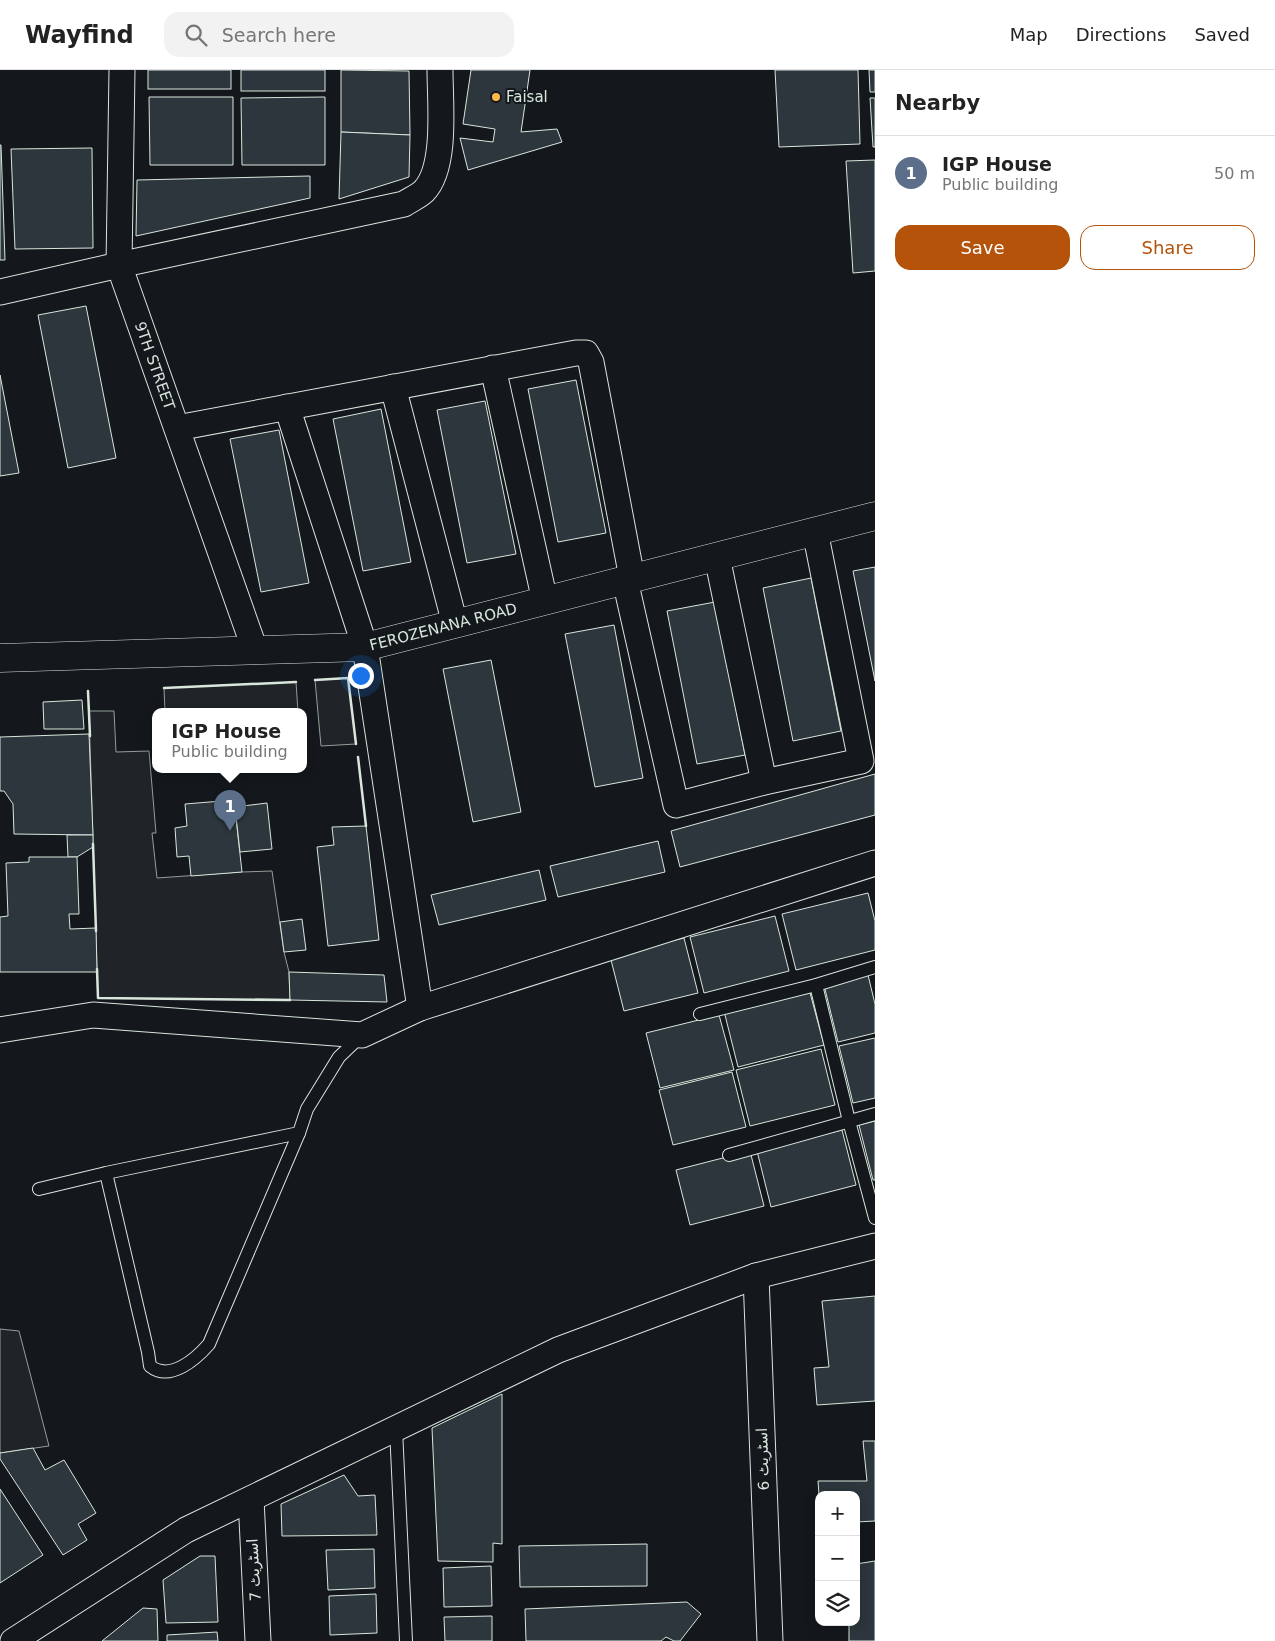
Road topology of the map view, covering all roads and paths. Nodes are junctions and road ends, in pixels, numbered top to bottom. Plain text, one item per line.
1 (122, 70) edge
2 (440, 70) edge
3 (119, 265) junction
4 (0, 292) edge
5 (493, 368) junction
6 (393, 387) junction
7 (287, 407) junction
8 (177, 428) junction
9 (875, 516) edge
10 (815, 531) junction
11 (716, 557) junction
12 (629, 579) junction
13 (545, 600) junction
14 (455, 624) junction
15 (365, 647) junction
16 (255, 650) junction
17 (0, 658) edge
18 (868, 760) edge
19 (764, 782) junction
20 (875, 863) edge
21 (875, 968) edge
22 (816, 985) junction
23 (420, 1008) junction
24 (700, 1014) dead end
25 (0, 1030) edge
26 (362, 1035) junction
27 (875, 1114) edge
28 (849, 1121) junction
29 (299, 1133) junction
30 (729, 1155) dead end
31 (106, 1172) junction
32 (39, 1189) dead end
33 (875, 1218) edge
34 (875, 1246) edge
35 (756, 1276) junction
36 (396, 1429) junction
37 (251, 1499) junction
38 (49, 1630) edge
39 (13, 1641) edge
40 (258, 1641) edge
41 (406, 1641) edge
42 (770, 1641) edge

1 - 3 street, 9TH STREET
2 - 3 street
3 - 4 street
3 - 8 street, 9TH STREET
5 - 6 street
5 - 12 street
5 - 13 street
6 - 7 street
6 - 14 street
7 - 8 street
7 - 15 street
8 - 16 street, 9TH STREET
9 - 10 street, FEROZENANA ROAD
10 - 11 street, FEROZENANA ROAD
10 - 18 street
11 - 12 street, FEROZENANA ROAD
11 - 19 street
12 - 13 street, FEROZENANA ROAD
12 - 19 street
13 - 14 street, FEROZENANA ROAD
14 - 15 street, FEROZENANA ROAD
15 - 16 street, FEROZENANA ROAD
15 - 23 street
16 - 17 street, FEROZENANA ROAD
18 - 19 street
20 - 23 street
21 - 22 lane
22 - 24 lane
22 - 28 lane
23 - 26 street
25 - 26 street
26 - 29 lane
27 - 28 lane
28 - 30 lane
28 - 33 lane
29 - 31 lane
29 - 31 lane
31 - 32 lane
34 - 35 street
35 - 36 street
35 - 42 street, اسٹریٹ 6
36 - 37 street
36 - 41 lane
37 - 38 street
37 - 40 street, اسٹریٹ 7
38 - 39 street

